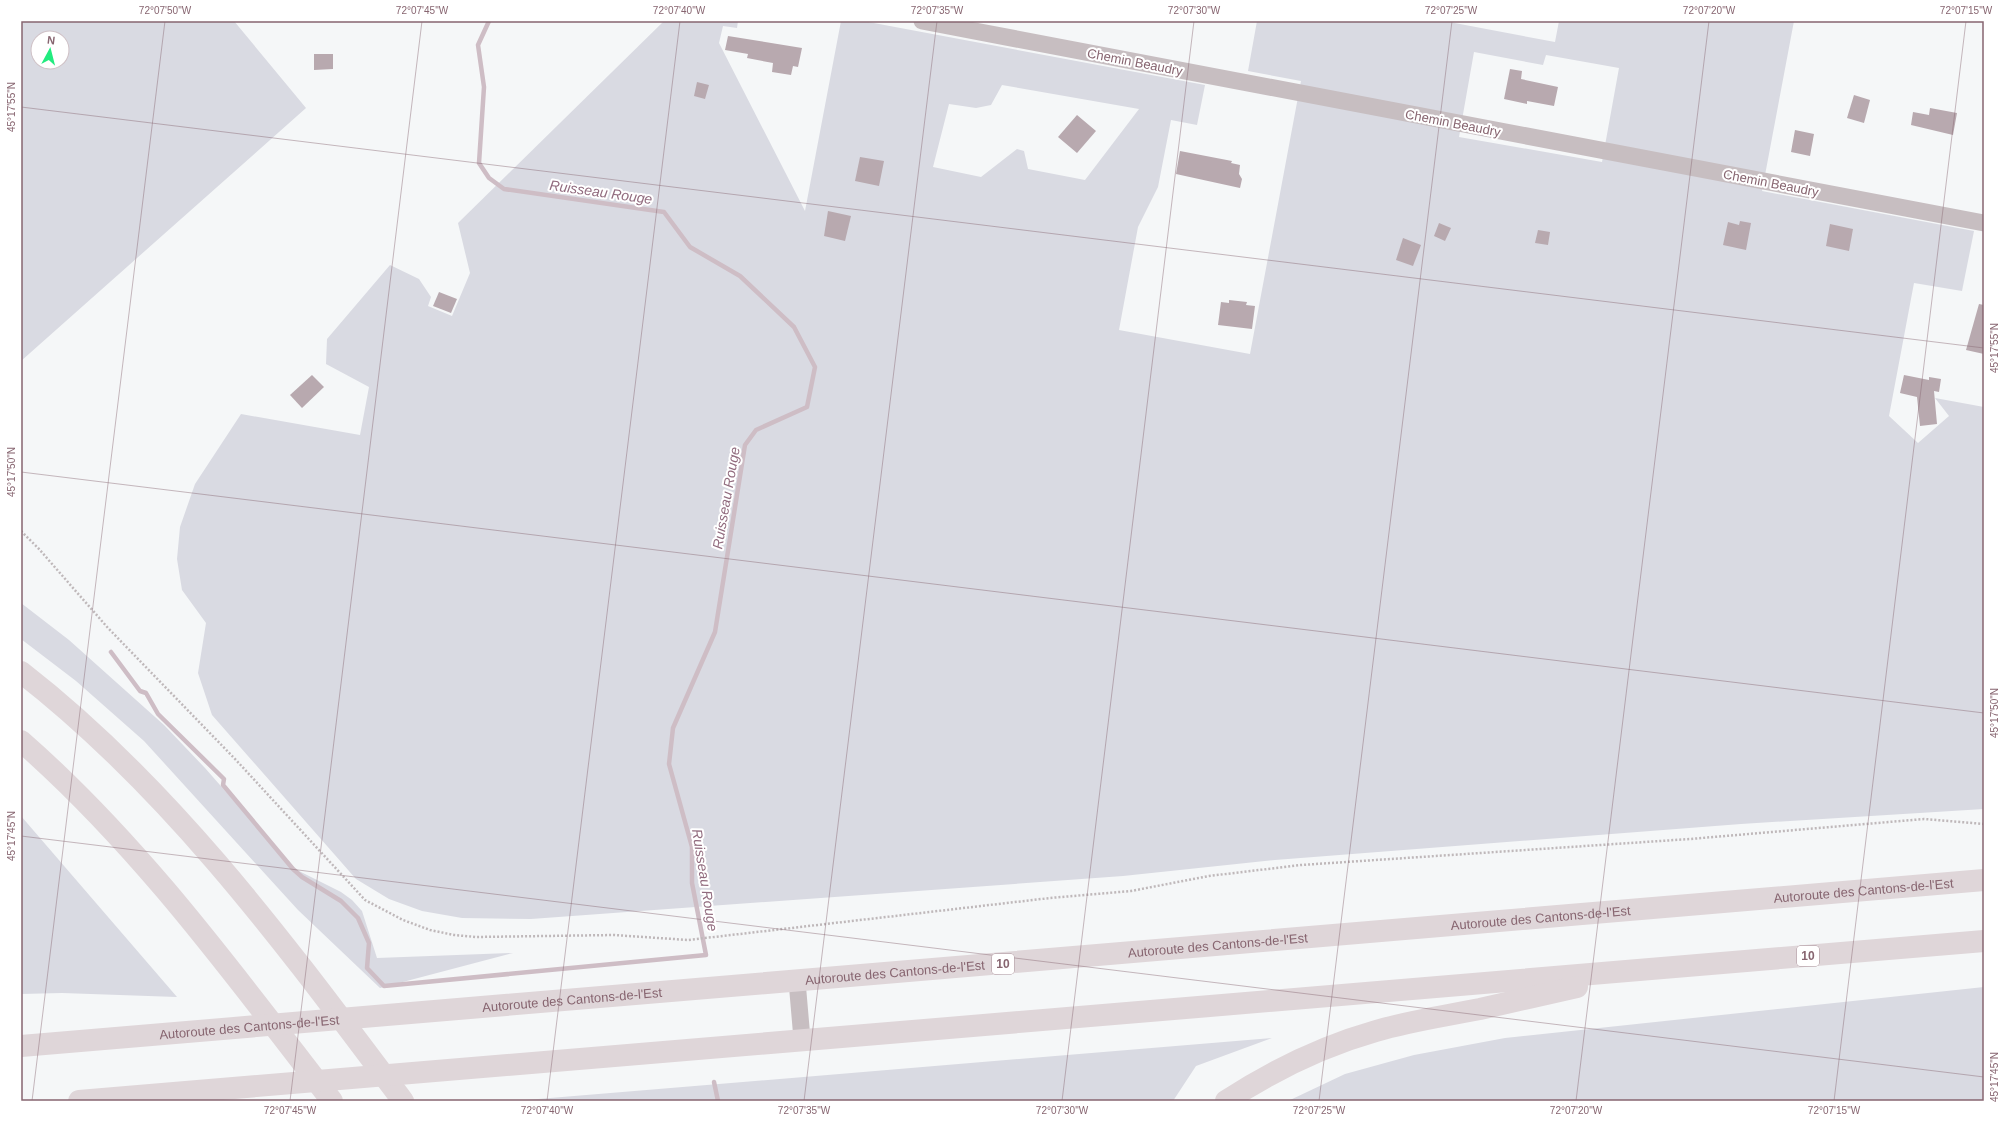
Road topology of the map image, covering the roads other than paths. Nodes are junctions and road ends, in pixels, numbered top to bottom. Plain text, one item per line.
1 (922, 21) edge
2 (1984, 223) edge
3 (21, 672) edge
4 (21, 741) edge
5 (1984, 880) edge
6 (1984, 941) edge
7 (1652, 970) junction
8 (797, 981) junction
9 (802, 1039) junction
10 (21, 1046) edge
11 (402, 1100) edge
12 (79, 1101) edge
13 (332, 1101) edge
14 (1226, 1101) edge

1 - 2 street, Chemin Beaudry
3 - 11 highway
4 - 13 highway
5 - 8 highway, Autoroute des Cantons-de-l'Est / 10
6 - 7 highway, 10
7 - 9 highway, 10
7 - 14 highway
8 - 9 street
8 - 10 highway, Autoroute des Cantons-de-l'Est / 10
9 - 12 highway, 10

